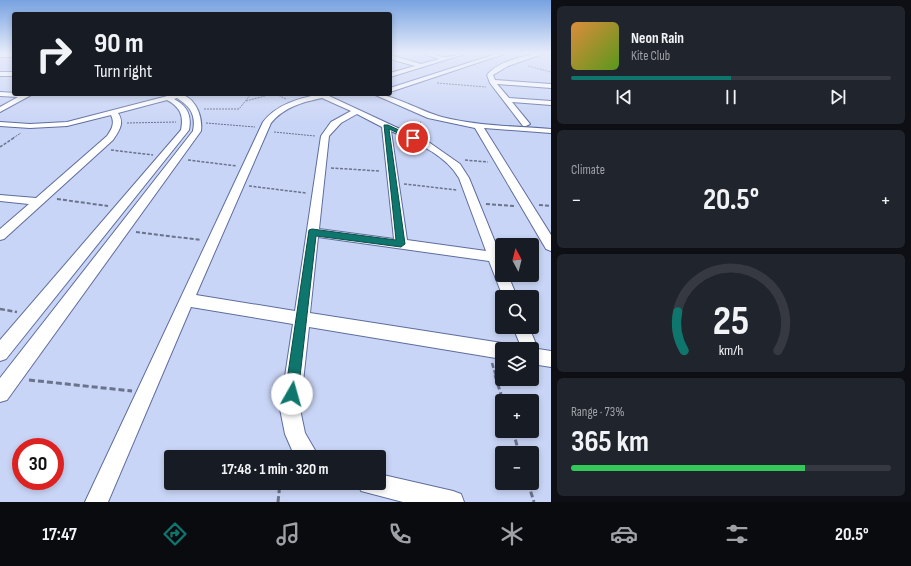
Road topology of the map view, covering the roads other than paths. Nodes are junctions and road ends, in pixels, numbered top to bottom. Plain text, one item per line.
1 (433, 76) edge
2 (490, 76) edge
3 (545, 79) dead end
4 (492, 82) junction
5 (532, 84) junction
6 (551, 86) edge
7 (392, 89) edge
8 (0, 94) edge
9 (12, 94) edge
10 (27, 96) edge
11 (169, 96) edge
12 (170, 96) edge
13 (175, 96) edge
14 (177, 96) edge
15 (321, 96) edge
16 (326, 96) edge
17 (381, 96) edge
18 (392, 96) edge
19 (507, 100) junction
20 (551, 103) edge
21 (0, 110) edge
22 (114, 112) junction
23 (356, 112) junction
24 (0, 119) edge
25 (193, 122) junction
26 (0, 124) edge
27 (526, 124) junction
28 (478, 125) junction
29 (386, 126) junction
30 (551, 126) edge
31 (551, 131) edge
32 (170, 158) junction
33 (0, 198) edge
34 (42, 200) junction
35 (312, 232) junction
36 (0, 236) edge
37 (401, 244) junction
38 (551, 246) edge
39 (494, 257) junction
40 (507, 290) edge
41 (187, 300) junction
42 (301, 319) junction
43 (495, 350) edge
44 (0, 353) edge
45 (539, 355) edge
46 (551, 358) edge
47 (0, 393) edge
48 (303, 450) edge
49 (386, 487) edge
50 (96, 502) edge
51 (452, 502) edge

1 - 7 street
2 - 4 street
3 - 5 street
4 - 5 street
4 - 19 street
5 - 6 street
8 - 9 street
10 - 21 street
11 - 24 street
12 - 22 street
13 - 25 street
14 - 25 street
15 - 41 street
16 - 23 street
17 - 28 street
18 - 27 street
19 - 20 street
19 - 27 street
22 - 26 street
22 - 34 street
23 - 29 street
23 - 35 street
25 - 32 street
27 - 30 street
28 - 31 street
28 - 38 street
29 - 37 street
29 - 39 street
32 - 44 street
32 - 47 street
33 - 34 street
34 - 36 street
35 - 37 street
35 - 42 street
37 - 39 street
39 - 40 street
41 - 42 street
41 - 50 street
42 - 43 street
42 - 48 street
45 - 46 street
49 - 51 street

